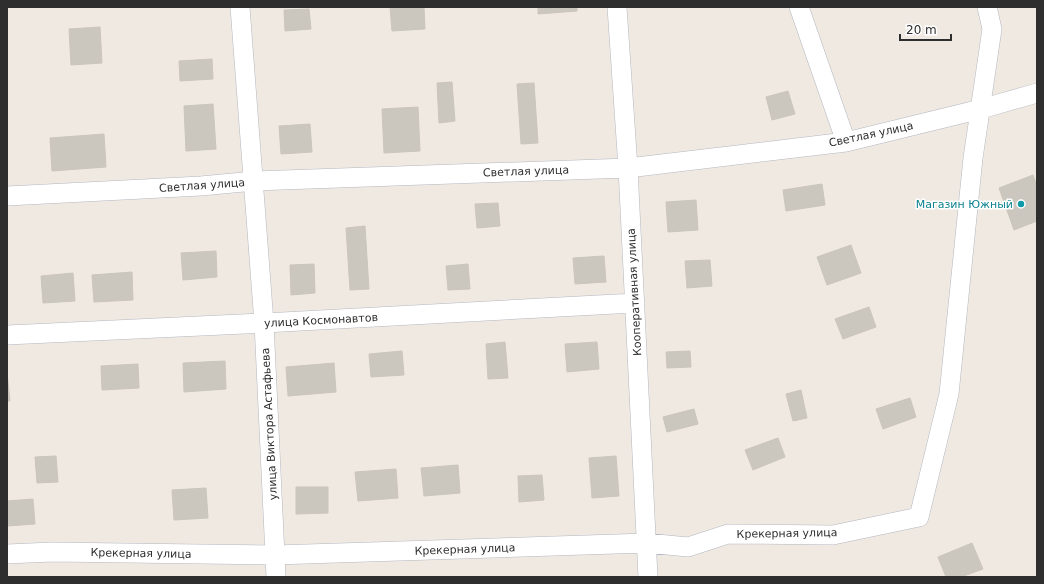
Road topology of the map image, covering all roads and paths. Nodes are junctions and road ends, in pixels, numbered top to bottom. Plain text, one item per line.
1 (240, 7) edge
2 (618, 7) edge
3 (799, 7) edge
4 (987, 7) edge
5 (1037, 92) edge
6 (981, 109) junction
7 (846, 142) junction
8 (628, 168) junction
9 (254, 181) junction
10 (7, 196) edge
11 (635, 303) junction
12 (264, 324) junction
13 (7, 335) edge
14 (647, 543) junction
15 (7, 554) edge
16 (275, 555) junction
17 (276, 577) edge
18 (648, 577) edge

1 - 9 street, улица Виктора Астафьева
2 - 8 street, Кооперативная улица
3 - 7 street
4 - 6 street
5 - 6 street, Светлая улица
6 - 7 street, Светлая улица
6 - 14 street, Крекерная улица
7 - 8 street, Светлая улица
8 - 9 street, Светлая улица
8 - 11 street, Кооперативная улица
9 - 10 street, Светлая улица
9 - 12 street, улица Виктора Астафьева
11 - 12 street, улица Космонавтов
11 - 14 street, Кооперативная улица
12 - 13 street, улица Космонавтов
12 - 16 street, улица Виктора Астафьева
14 - 16 street, Крекерная улица
14 - 18 street, Кооперативная улица
15 - 16 street, Крекерная улица
16 - 17 street, улица Виктора Астафьева

